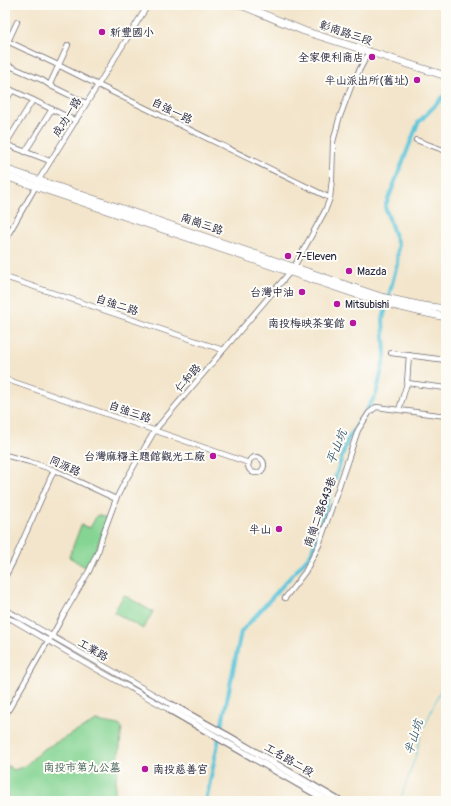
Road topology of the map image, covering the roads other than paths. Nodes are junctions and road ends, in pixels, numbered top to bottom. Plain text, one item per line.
1 (148, 5) edge
2 (241, 5) edge
3 (17, 22) dead end
4 (7, 41) edge
5 (68, 46) dead end
6 (5, 48) edge
7 (369, 52) junction
8 (5, 64) edge
9 (58, 65) junction
10 (446, 76) edge
11 (50, 84) junction
12 (98, 85) junction
13 (5, 87) edge
14 (12, 90) junction
15 (33, 100) junction
16 (5, 102) edge
17 (86, 103) junction
18 (52, 109) junction
19 (76, 121) junction
20 (416, 140) dead end
21 (5, 144) edge
22 (446, 150) edge
23 (25, 152) junction
24 (50, 161) junction
25 (5, 169) edge
26 (5, 176) edge
27 (37, 183) junction
28 (330, 198) junction
29 (5, 240) edge
30 (292, 269) junction
31 (5, 277) edge
32 (392, 302) junction
33 (446, 309) edge
34 (446, 317) edge
35 (223, 350) junction
36 (391, 353) dead end
37 (410, 355) junction
38 (446, 360) edge
39 (5, 379) edge
40 (407, 383) junction
41 (446, 388) edge
42 (399, 410) junction
43 (446, 416) edge
44 (155, 430) junction
45 (5, 456) edge
46 (249, 463) dead end
47 (54, 470) junction
48 (116, 499) junction
49 (5, 577) edge
50 (285, 598) dead end
51 (5, 610) edge
52 (5, 617) edge
53 (52, 636) junction
54 (48, 641) junction
55 (171, 708) junction
56 (6, 713) edge
57 (228, 739) junction
58 (328, 801) edge
59 (339, 801) edge

1 - 12 street, 成功一路
2 - 7 main road, 彰南路三段
3 - 4 street
4 - 6 street
4 - 9 street, 自強一路
5 - 9 street
7 - 10 main road, 彰南路三段
7 - 28 street, 仁和路
8 - 11 street
9 - 11 street
9 - 12 street, 自強一路
11 - 17 street
12 - 17 street, 成功一路
12 - 28 street, 自強一路
13 - 14 street
14 - 15 street
14 - 16 street
15 - 18 street
15 - 21 street
17 - 19 street, 成功一路
18 - 19 street
18 - 23 street
19 - 24 street, 成功一路
20 - 22 street
21 - 23 street
23 - 24 street
24 - 27 street, 成功一路
25 - 27 main road, 南崗三路
26 - 27 main road, 南崗三路
27 - 29 street, 成功一路
27 - 30 main road, 南崗三路
28 - 30 street, 仁和路
30 - 32 main road, 南崗三路
30 - 35 street, 仁和路
31 - 35 street, 自強二路
32 - 33 main road
32 - 34 main road
35 - 44 street, 仁和路
36 - 37 street
37 - 38 street
37 - 40 street
39 - 44 street, 自強三路
40 - 41 street
40 - 42 street
42 - 43 street
42 - 50 street, 南崗二路643巷
44 - 46 street, 自強三路
44 - 48 street, 仁和路
45 - 47 street, 同源路
47 - 48 street, 同源路
47 - 49 street
48 - 53 street, 仁和路
51 - 53 street, 工業路
52 - 54 street, 工業路
53 - 54 street, 仁和路
53 - 55 street, 工業路
54 - 55 street, 工業路
54 - 56 street, 仁和路
55 - 57 main road
57 - 58 main road, 工名路二段
57 - 59 main road, 工名路二段

